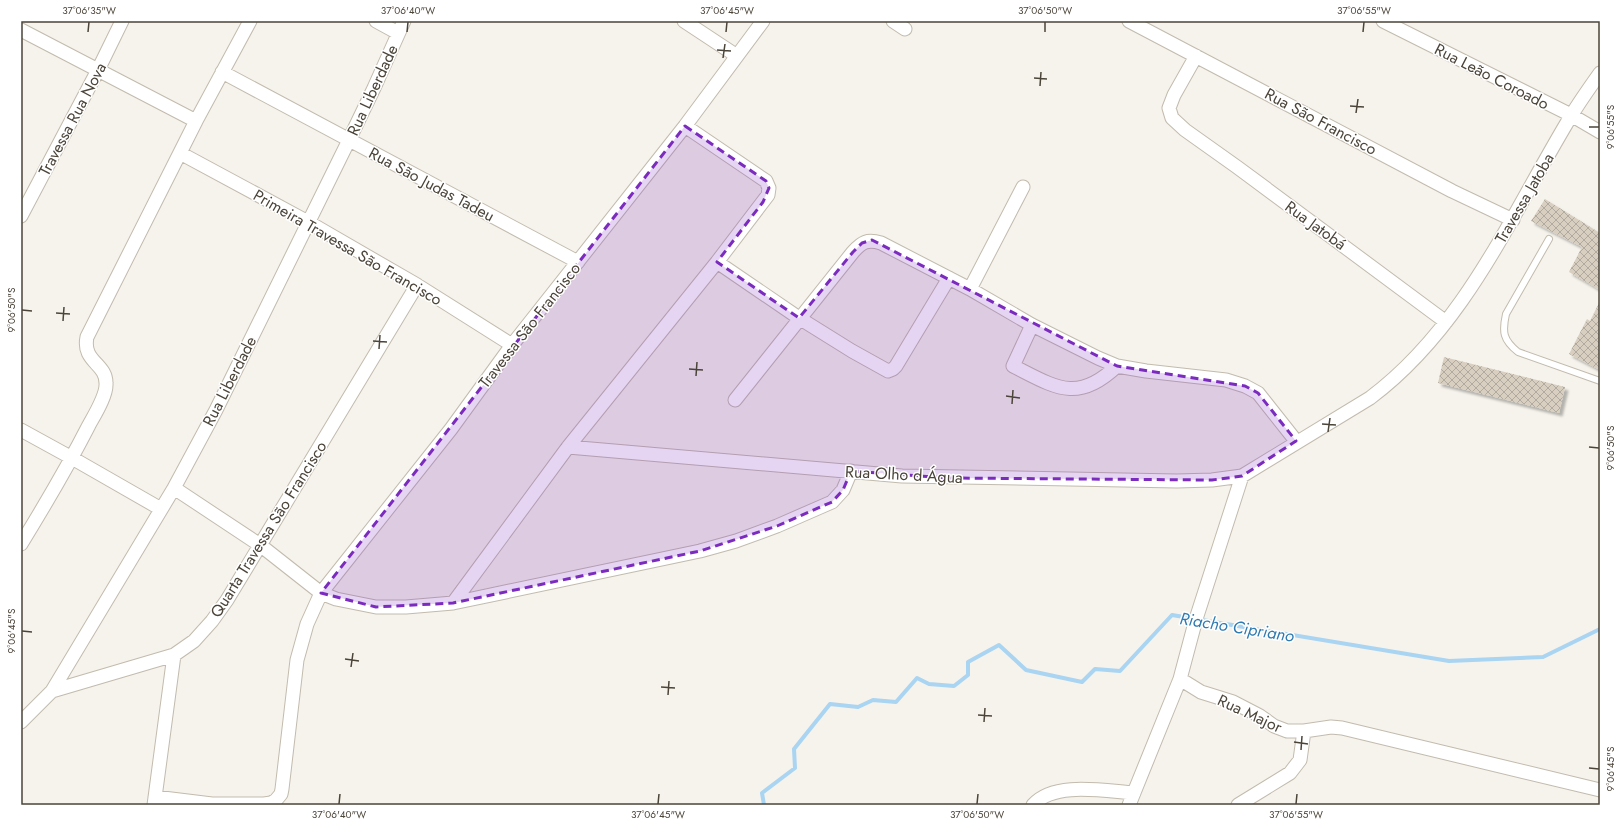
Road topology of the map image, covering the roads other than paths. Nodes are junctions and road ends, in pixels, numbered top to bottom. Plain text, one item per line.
1 (122, 21) edge
2 (250, 21) edge
3 (376, 21) edge
4 (404, 21) edge
5 (684, 21) edge
6 (763, 21) edge
7 (893, 21) edge
8 (1129, 21) edge
9 (1383, 21) edge
10 (905, 29) dead end
11 (21, 30) edge
12 (398, 33) junction
13 (737, 56) junction
14 (1196, 56) junction
15 (98, 70) junction
16 (222, 72) junction
17 (1600, 73) edge
18 (1571, 115) junction
19 (196, 121) junction
20 (685, 126) junction
21 (1600, 132) edge
22 (349, 140) junction
23 (180, 153) junction
24 (1024, 187) dead end
25 (21, 216) edge
26 (1513, 220) junction
27 (308, 222) junction
28 (1549, 239) dead end
29 (578, 262) junction
30 (717, 262) junction
31 (949, 278) junction
32 (417, 284) junction
33 (970, 289) junction
34 (799, 318) junction
35 (1446, 322) junction
36 (1032, 325) junction
37 (512, 345) junction
38 (1117, 366) junction
39 (1600, 381) edge
40 (735, 400) dead end
41 (21, 430) edge
42 (1296, 441) junction
43 (568, 447) junction
44 (72, 458) junction
45 (851, 471) junction
46 (1242, 476) junction
47 (174, 488) junction
48 (160, 509) junction
49 (21, 544) edge
50 (260, 545) junction
51 (321, 594) junction
52 (453, 603) junction
53 (174, 655) junction
54 (1180, 679) junction
55 (52, 690) junction
56 (21, 722) edge
57 (1304, 731) junction
58 (1600, 790) edge
59 (1134, 793) junction
60 (154, 801) edge
61 (1032, 805) edge
62 (1129, 805) edge
63 (1238, 805) edge

1 - 15 street, Travessa Rua Nova
2 - 16 street
3 - 12 street
4 - 12 street, Rua Liberdade
5 - 13 street
6 - 13 street, Travessa São Francisco
7 - 10 street
8 - 14 street, Rua São Francisco
9 - 18 street, Rua Leão Coroado
11 - 15 street
12 - 22 street, Rua Liberdade
13 - 20 street, Travessa São Francisco
14 - 26 street, Rua São Francisco
14 - 35 street, Rua Jatobá
15 - 19 street
15 - 25 street, Travessa Rua Nova
16 - 19 street
16 - 22 street, Rua São Judas Tadeu
17 - 18 street, Travessa Jatoba
18 - 21 street, Rua Leão Coroado
18 - 26 street, Travessa Jatoba
19 - 23 street
20 - 29 street, Travessa São Francisco
20 - 30 street
22 - 27 street, Rua Liberdade
22 - 29 street, Rua São Judas Tadeu
23 - 27 street, Primeira Travessa São Francisco
23 - 44 street
24 - 33 street
26 - 35 street, Travessa Jatoba
27 - 32 street, Primeira Travessa São Francisco
27 - 47 street, Rua Liberdade
28 - 39 lane
29 - 37 street, Travessa São Francisco
30 - 34 street
30 - 43 street
31 - 33 street
31 - 34 street
31 - 34 street
32 - 37 street, Primeira Travessa São Francisco
32 - 50 street, Quarta Travessa São Francisco
33 - 36 street
34 - 40 street
35 - 42 street, Travessa Jatoba
36 - 38 street
36 - 38 street
37 - 51 street, Travessa São Francisco
38 - 42 street
41 - 44 street
42 - 46 street, Travessa Jatoba
43 - 45 street, Rua Olho d Água
43 - 52 street
44 - 48 street
44 - 49 street
45 - 46 street, Rua Olho d Água
45 - 52 street
46 - 54 street
47 - 48 street, Rua Liberdade
47 - 50 street
48 - 55 street, Rua Liberdade
50 - 51 street
50 - 53 street, Quarta Travessa São Francisco
51 - 52 street
51 - 60 street, Travessa São Francisco
53 - 55 street, Quarta Travessa São Francisco
53 - 60 street
54 - 57 street, Rua Major
54 - 59 street
55 - 56 street, Rua Liberdade
57 - 58 street, Rua Major
57 - 63 street
59 - 61 street
59 - 62 street

